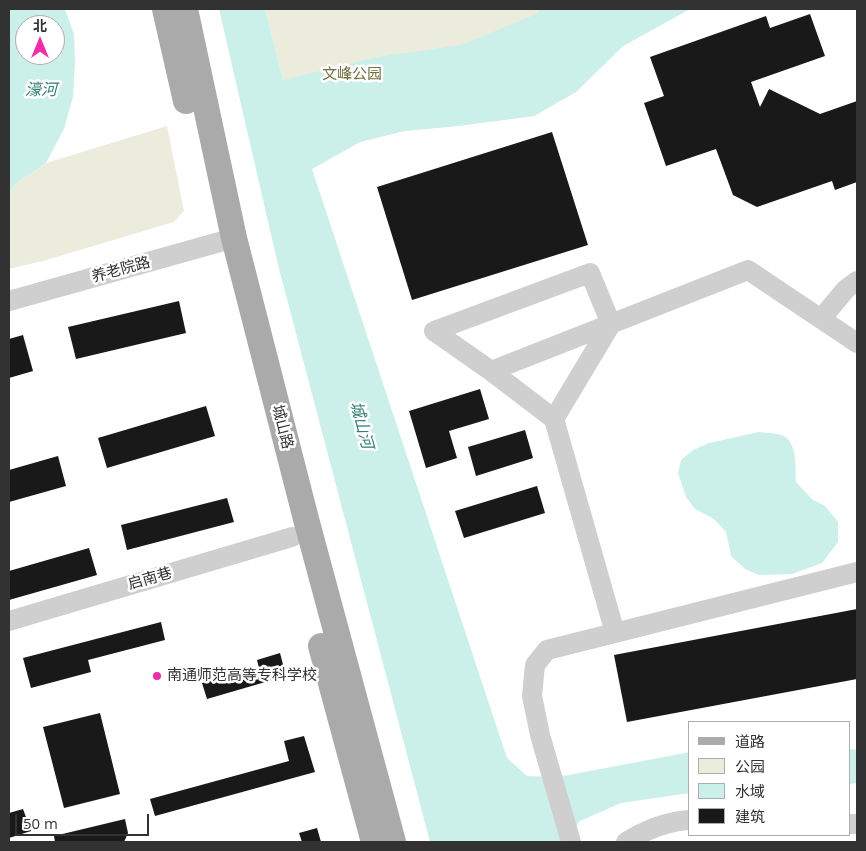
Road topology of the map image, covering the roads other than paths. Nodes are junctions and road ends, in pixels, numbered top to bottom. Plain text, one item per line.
1 (165, 9) edge
2 (185, 9) edge
3 (226, 241) junction
4 (857, 281) edge
5 (9, 301) edge
6 (820, 319) junction
7 (611, 324) junction
8 (857, 344) edge
9 (491, 371) junction
10 (554, 419) junction
11 (292, 537) junction
12 (857, 572) edge
13 (9, 621) edge
14 (614, 633) junction
15 (688, 820) edge
16 (374, 842) edge
17 (393, 842) edge
18 (571, 842) edge
19 (626, 842) edge

1 - 3 main road, 城山路
2 - 3 main road, 城山路
3 - 5 street, 养老院路
3 - 11 main road, 城山路
3 - 17 main road, 城山路
4 - 6 street
6 - 7 street
6 - 8 street
7 - 9 street
7 - 9 street
7 - 10 street
9 - 10 street
10 - 14 street
11 - 13 street, 启南巷
11 - 16 main road, 城山路
12 - 14 street
14 - 18 street
15 - 19 street

